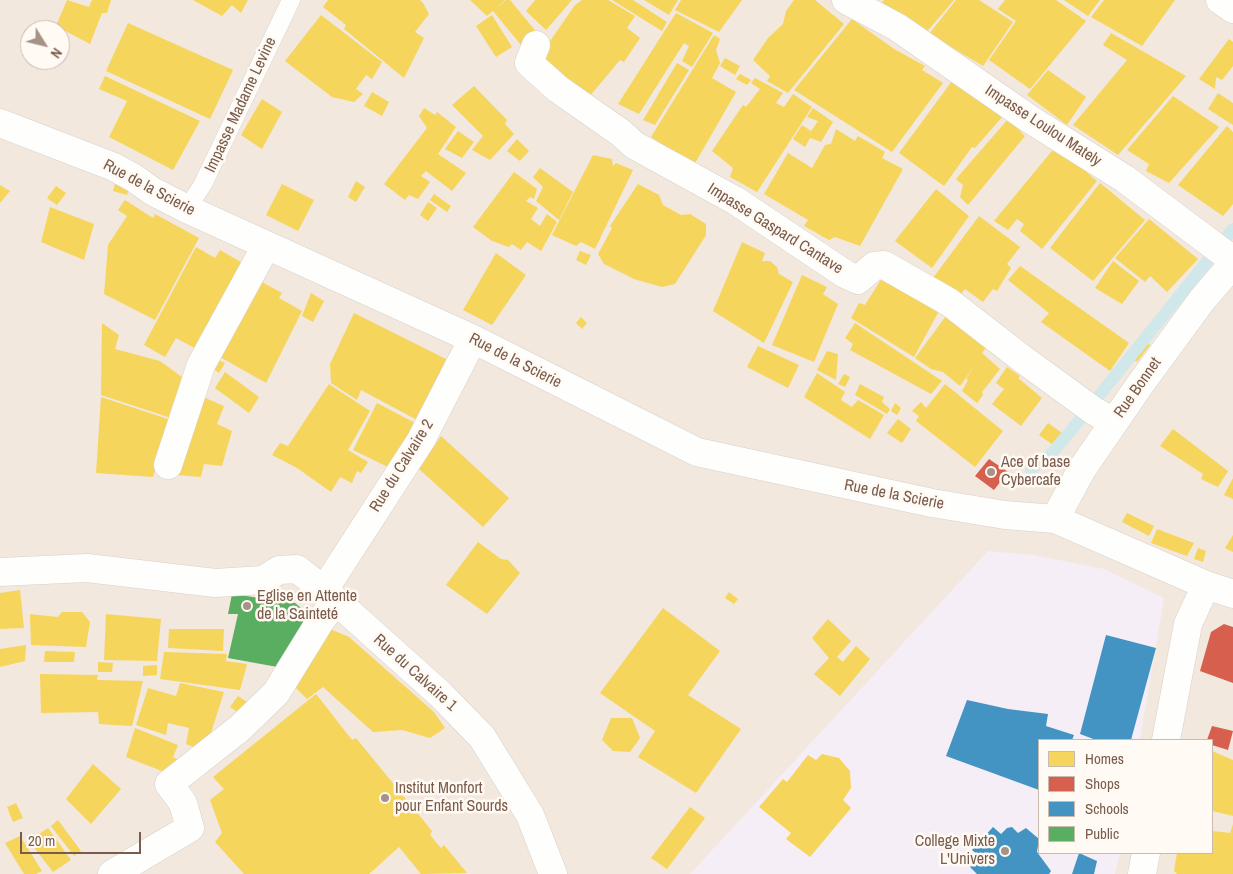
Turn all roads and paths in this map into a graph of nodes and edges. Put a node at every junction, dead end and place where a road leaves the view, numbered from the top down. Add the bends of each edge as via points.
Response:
1 (291, 0) edge
2 (846, 0) edge
3 (1220, 0) edge
4 (1233, 9) edge
5 (536, 45) dead end
6 (0, 123) edge
7 (187, 209) junction
8 (266, 246) junction
9 (1225, 255) edge
10 (474, 339) junction
11 (1096, 411) junction
12 (168, 465) dead end
13 (1055, 519) junction
14 (0, 572) edge
15 (1206, 585) junction
16 (1233, 594) edge
17 (330, 595) junction
18 (1166, 739) edge
19 (1146, 854) edge
20 (112, 874) edge
21 (552, 874) edge
22 (1142, 874) edge

1 - 7 lane, Impasse Madame Levine via 203,184
2 - 9 street, Impasse Loulou Mately via 897,28 1125,179
3 - 4 street
5 - 11 street, Impasse Gaspard Cantave via 529,63 558,89 634,145 736,202 845,274 858,280 874,266 884,265 949,302
6 - 7 street, Rue de la Scierie via 114,167
7 - 8 street, Rue de la Scierie
8 - 10 street, Rue de la Scierie
8 - 12 street via 201,365
9 - 11 street, Rue Bonnet via 1169,343
10 - 13 street, Rue de la Scierie via 697,452 932,504
10 - 17 street, Rue du Calvaire 2 via 421,440
11 - 13 street, Rue Bonnet via 1082,469
13 - 15 street, Rue de la Scierie
14 - 17 street, Rue du Calvaire 1 via 87,568 215,583 264,580 279,570 297,569
15 - 16 street, Rue de la Scierie
15 - 18 street via 1188,624
17 - 20 street, Rue du Calvaire 2 via 321,620 276,694 240,728 169,784 183,803 190,828
17 - 21 street, Rue du Calvaire 1 via 440,694 482,737 530,815
19 - 22 street

